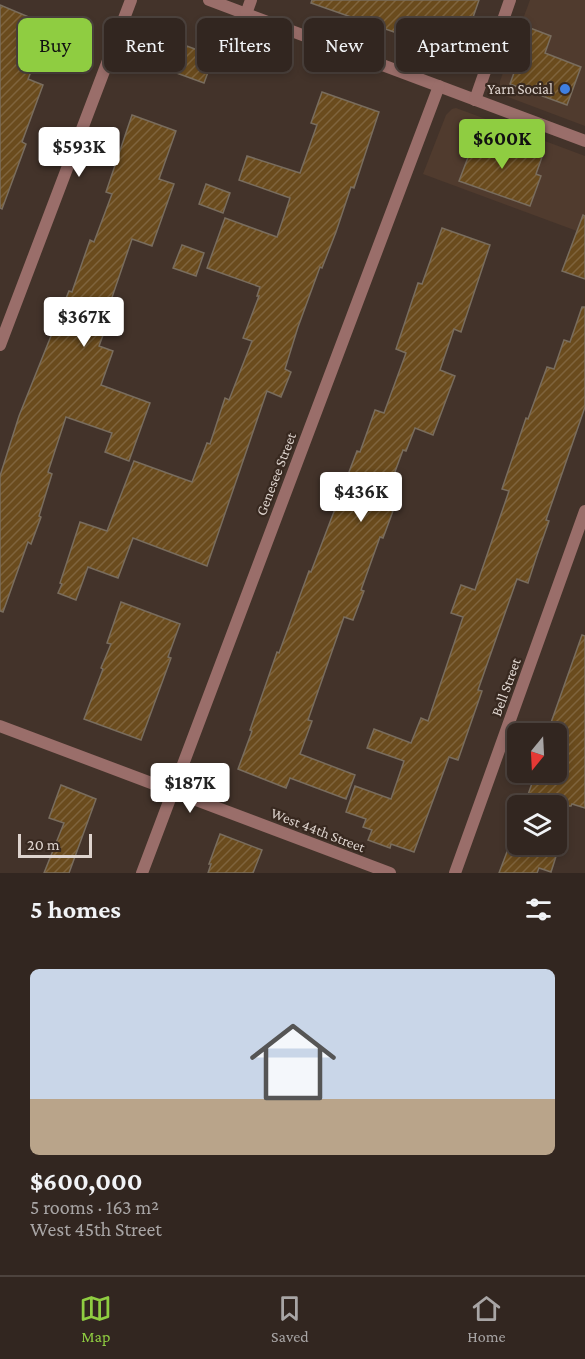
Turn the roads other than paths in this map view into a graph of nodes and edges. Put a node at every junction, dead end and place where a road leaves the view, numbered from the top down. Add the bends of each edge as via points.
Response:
1 (131, 0) edge
2 (209, 0) edge
3 (251, 0) edge
4 (510, 0) edge
5 (246, 14) junction
6 (439, 86) junction
7 (475, 100) junction
8 (585, 141) edge
9 (0, 345) edge
10 (585, 511) edge
11 (0, 726) edge
12 (172, 791) junction
13 (142, 873) edge
14 (390, 873) edge
15 (455, 873) edge

1 - 9 street
2 - 5 street
3 - 5 street
4 - 7 street
5 - 6 street
6 - 7 street
6 - 12 street, Genesee Street
7 - 8 street
10 - 15 street, Bell Street
11 - 12 street, West 44th Street
12 - 13 street, Genesee Street
12 - 14 street, West 44th Street

